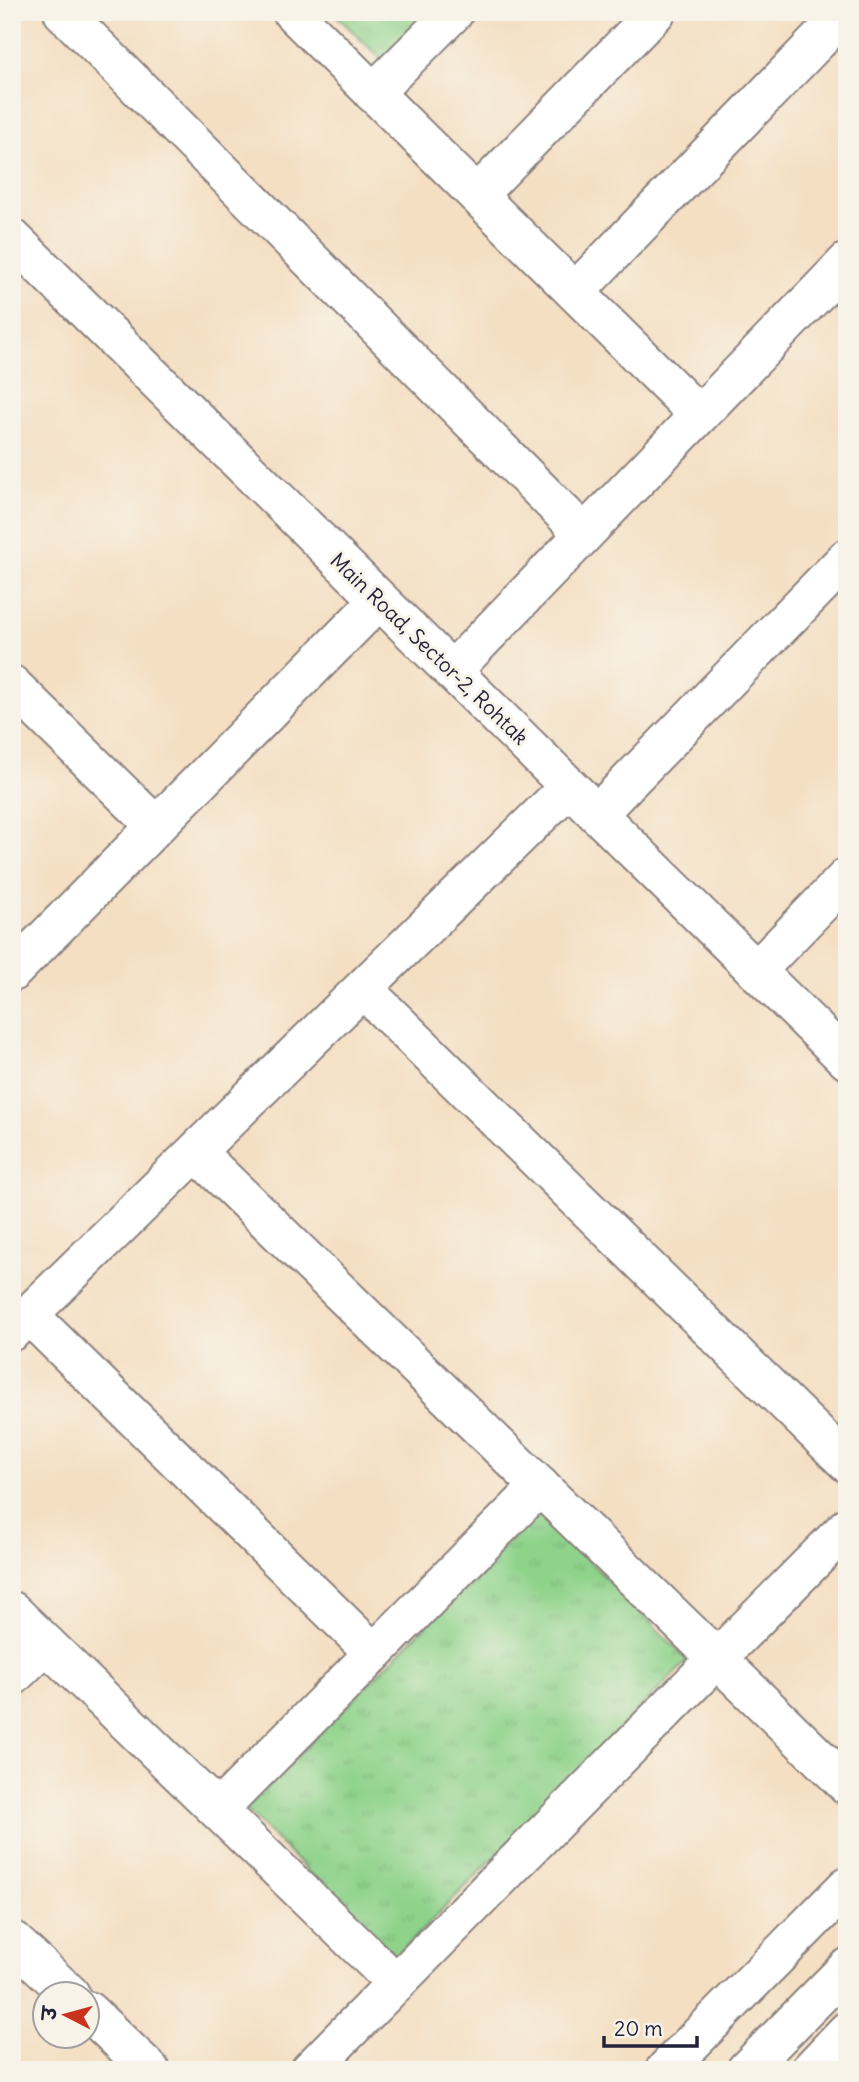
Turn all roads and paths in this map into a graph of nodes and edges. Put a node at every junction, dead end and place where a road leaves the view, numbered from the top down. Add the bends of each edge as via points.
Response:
1 (292, 12) edge
2 (454, 12) edge
3 (656, 12) edge
4 (846, 12) edge
5 (76, 17) edge
6 (373, 93) junction
7 (477, 195) junction
8 (12, 238) edge
9 (847, 261) edge
10 (575, 292) junction
11 (699, 415) junction
12 (584, 534) junction
13 (847, 558) edge
14 (379, 600) junction
15 (452, 671) junction
16 (12, 685) edge
17 (569, 787) junction
18 (597, 814) junction
19 (156, 826) junction
20 (847, 877) edge
21 (756, 971) junction
22 (12, 972) edge
23 (363, 989) junction
24 (847, 1060) edge
25 (196, 1152) junction
26 (18, 1323) edge
27 (847, 1463) edge
28 (540, 1486) junction
29 (847, 1527) edge
30 (12, 1611) edge
31 (46, 1644) junction
32 (374, 1653) junction
33 (717, 1658) junction
34 (12, 1677) edge
35 (847, 1785) edge
36 (218, 1810) junction
37 (847, 1886) edge
38 (12, 1940) edge
39 (847, 1968) edge
40 (55, 1980) edge
41 (396, 1983) junction
42 (102, 2024) edge
43 (847, 2031) edge
44 (150, 2070) edge
45 (310, 2070) edge
46 (665, 2070) edge
47 (747, 2070) edge
48 (810, 2070) edge

1 - 6 street
2 - 6 street
3 - 7 street
4 - 10 street
5 - 12 street
6 - 7 street
7 - 10 street
8 - 14 street, Main Road, Sector-2, Rohtak
9 - 11 street
10 - 11 street
11 - 12 street
12 - 15 street
13 - 18 street
14 - 15 street, Main Road, Sector-2, Rohtak
14 - 19 street
15 - 17 street, Main Road, Sector-2, Rohtak
16 - 19 street
17 - 18 street, Main Road, Sector-2, Rohtak
17 - 23 street
18 - 21 street, Main Road, Sector-2, Rohtak
19 - 22 street
20 - 21 street
21 - 24 street, Main Road, Sector-2, Rohtak
23 - 25 street
23 - 27 street
25 - 26 street
25 - 28 street
26 - 32 street
28 - 32 street
28 - 33 street
29 - 33 street
30 - 31 street
31 - 34 street
31 - 36 street
32 - 36 street
33 - 35 street
33 - 41 street
36 - 41 street
37 - 46 street
38 - 40 street
39 - 47 street
41 - 45 street
42 - 44 street
43 - 48 street

